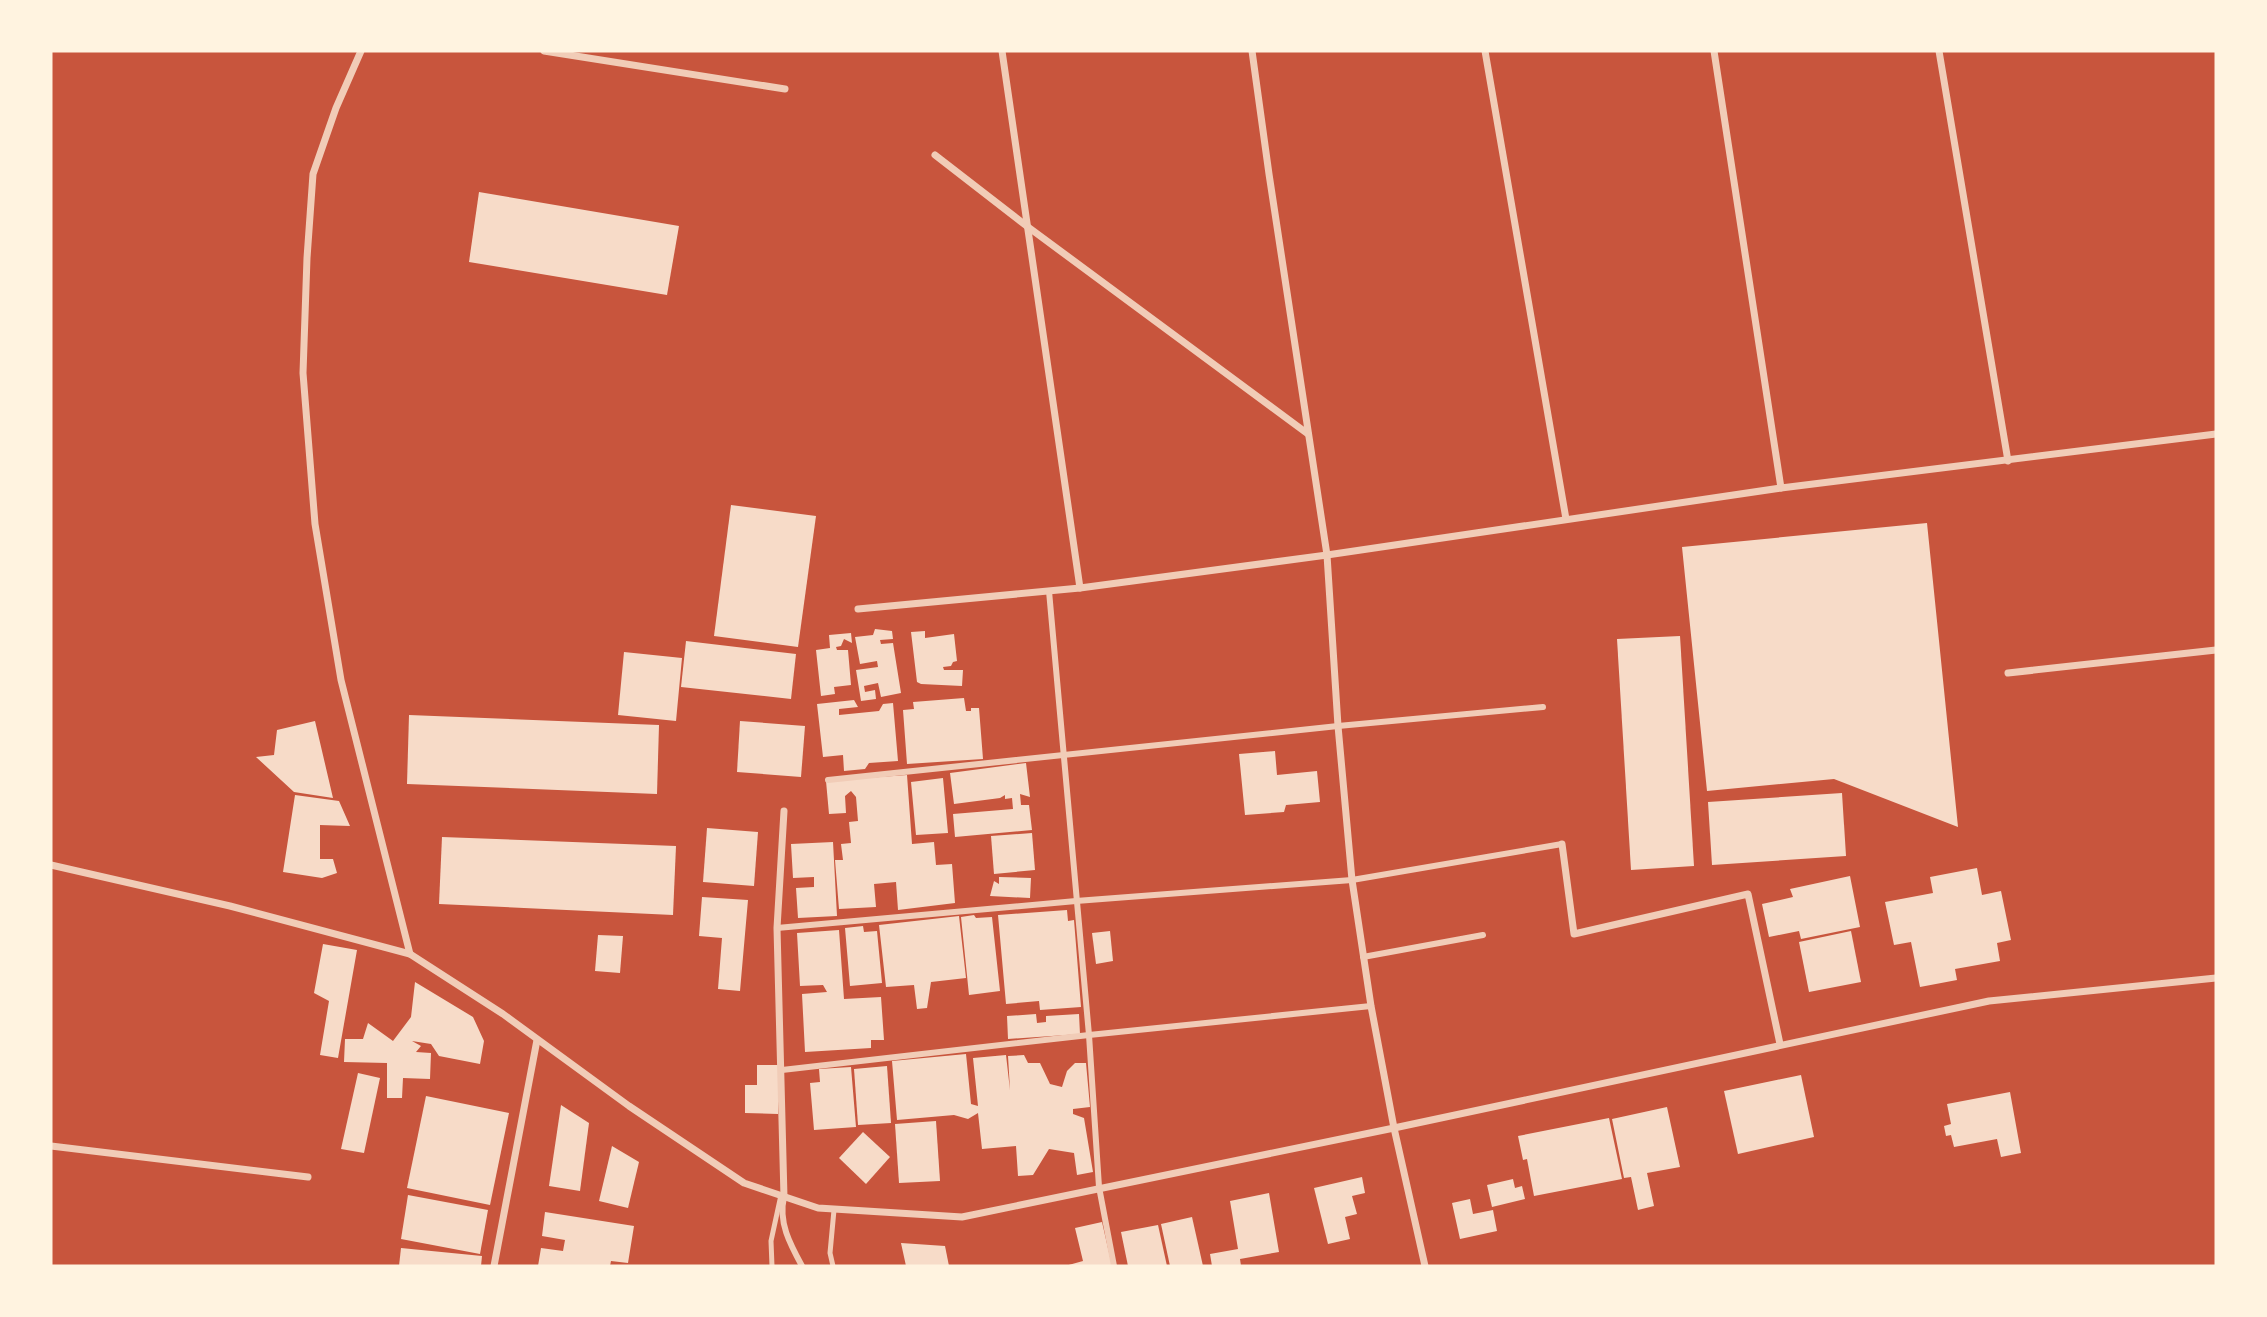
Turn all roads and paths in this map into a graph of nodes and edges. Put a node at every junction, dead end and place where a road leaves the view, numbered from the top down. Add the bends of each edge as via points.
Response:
1 (361, 51) edge
2 (544, 51) edge
3 (1002, 51) edge
4 (1252, 51) edge
5 (1485, 51) edge
6 (1714, 51) edge
7 (1939, 51) edge
8 (785, 89) dead end
9 (935, 155) dead end
10 (1028, 227) junction
11 (1308, 434) junction
12 (2216, 434) edge
13 (2008, 461) junction
14 (1782, 488) junction
15 (1566, 519) junction
16 (1327, 555) junction
17 (1080, 588) junction
18 (1049, 591) junction
19 (858, 609) dead end
20 (2216, 650) edge
21 (2008, 673) dead end
22 (1542, 707) dead end
23 (1338, 726) junction
24 (1064, 755) junction
25 (828, 780) dead end
26 (784, 811) dead end
27 (1562, 844) joint
28 (51, 865) edge
29 (1352, 880) junction
30 (1076, 901) junction
31 (777, 928) junction
32 (1483, 934) dead end
33 (411, 954) junction
34 (1363, 957) junction
35 (2216, 978) edge
36 (1371, 1006) junction
37 (1088, 1035) junction
38 (537, 1040) junction
39 (1780, 1044) junction
40 (782, 1070) junction
41 (1394, 1128) junction
42 (51, 1146) edge
43 (308, 1177) dead end
44 (1099, 1187) junction
45 (782, 1196) junction
46 (834, 1210) junction
47 (494, 1266) edge
48 (772, 1266) edge
49 (802, 1266) edge
50 (833, 1266) edge
51 (1114, 1266) edge
52 (1425, 1266) edge

1 - 33 street via 313,174 303,373 315,524 341,680
2 - 8 street
3 - 10 street
4 - 11 street
5 - 15 street
6 - 14 street
7 - 13 street
9 - 10 street
10 - 11 street
10 - 17 street
11 - 16 street
12 - 13 street
13 - 14 street
14 - 15 street
15 - 16 street
16 - 17 street
16 - 23 street
17 - 18 street
18 - 19 street
18 - 24 street
20 - 21 street
22 - 23 street
23 - 24 street
23 - 29 street
24 - 25 street
24 - 30 street
26 - 31 street
27 - 29 street
27 - 39 street via 1574,934 1748,894
28 - 33 street
29 - 30 street
29 - 34 street
30 - 31 street
30 - 37 street
31 - 40 street
32 - 34 street
33 - 38 street
34 - 36 street
35 - 39 street via 1989,1001
36 - 37 street
36 - 41 street
37 - 40 street
37 - 44 street
38 - 45 street via 744,1183
38 - 47 street
39 - 41 street
40 - 45 street
41 - 44 street
41 - 52 street
42 - 43 street
44 - 46 street via 962,1216
44 - 51 street
45 - 46 street
45 - 48 lane via 771,1241
45 - 49 street via 787,1238
46 - 50 lane

